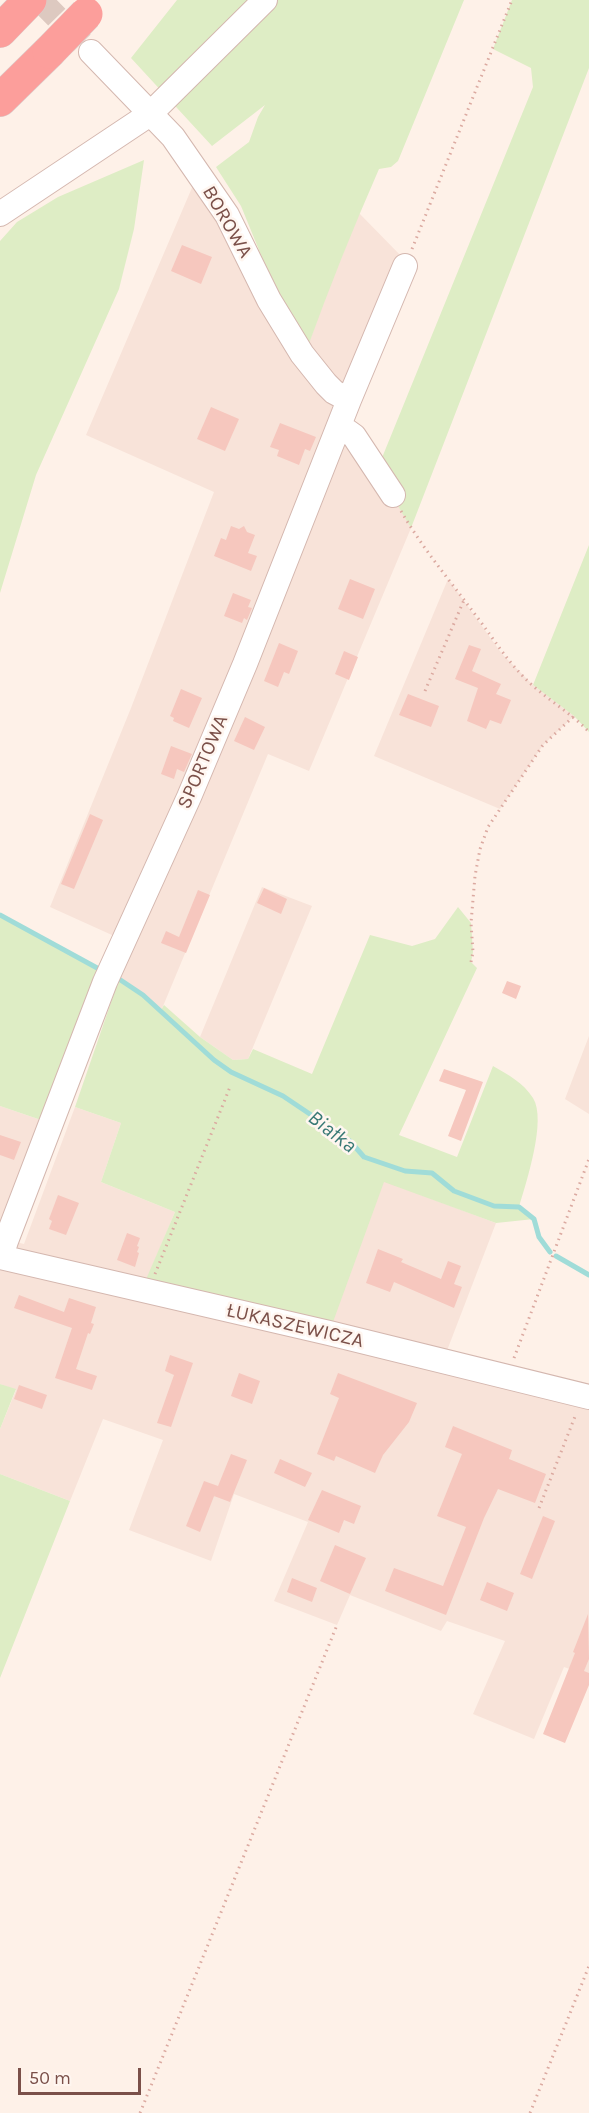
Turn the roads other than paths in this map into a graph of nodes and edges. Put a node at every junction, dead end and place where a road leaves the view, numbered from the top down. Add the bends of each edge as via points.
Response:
1 (265, 0) edge
2 (93, 7) edge
3 (91, 52) tunnel mouth
4 (0, 100) edge
5 (150, 114) junction
6 (0, 214) edge
7 (405, 266) road end
8 (349, 400) junction
9 (340, 426) junction
10 (393, 495) road end
11 (1, 1257) edge
12 (586, 1397) edge

1 - 5 street
2 - 4 highway, bridge
3 - 5 street, BOROWA
5 - 6 street
5 - 8 street, BOROWA via 173,137 227,214 269,300 302,354 334,392
7 - 8 street, SPORTOWA
8 - 9 street, SPORTOWA
9 - 10 street via 354,436
9 - 11 street, SPORTOWA via 189,797 105,982
11 - 12 street, ŁUKASZEWICZA

